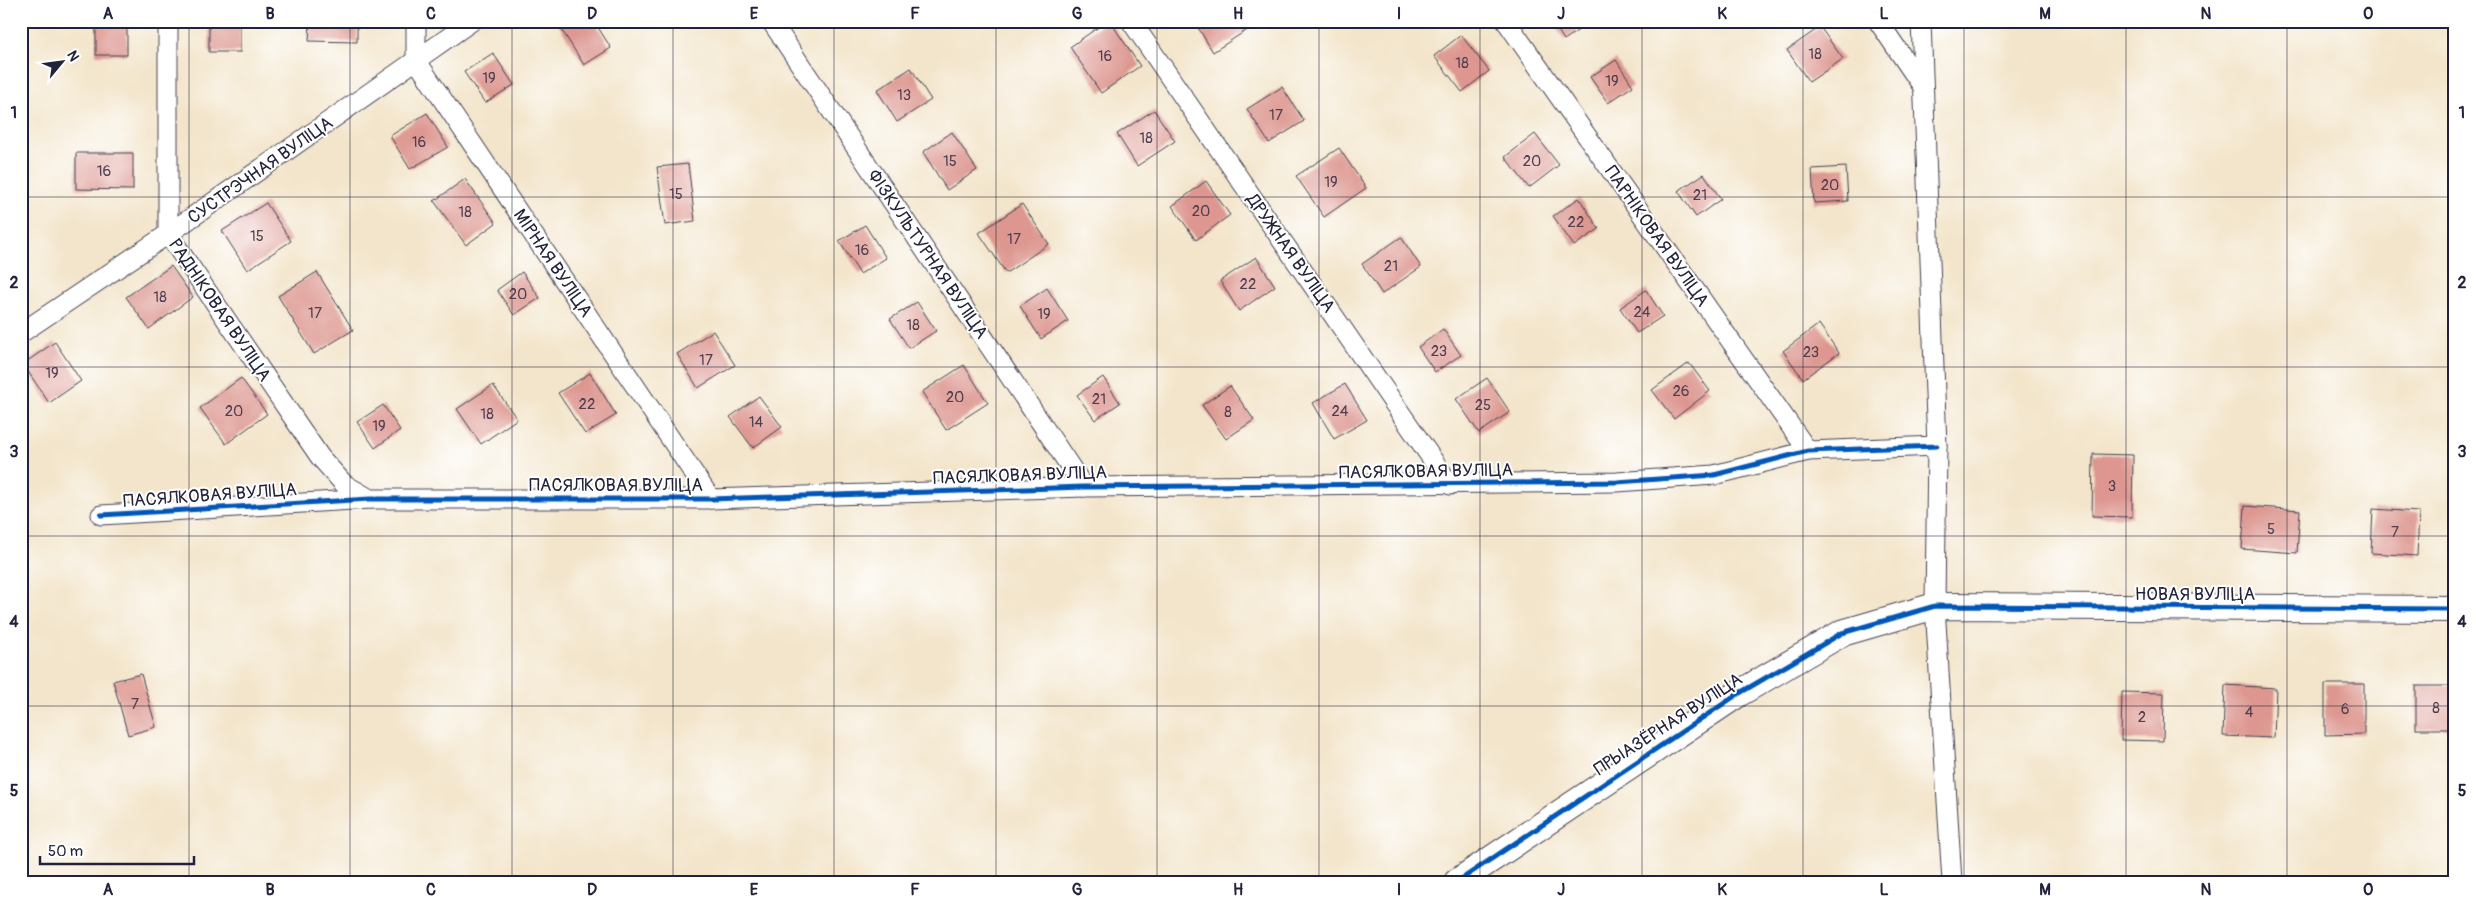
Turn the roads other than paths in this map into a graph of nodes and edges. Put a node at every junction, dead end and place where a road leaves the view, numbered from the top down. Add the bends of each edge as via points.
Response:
1 (168, 21) edge
2 (416, 21) edge
3 (472, 21) edge
4 (771, 21) edge
5 (1132, 21) edge
6 (1506, 21) edge
7 (1878, 21) edge
8 (1921, 21) edge
9 (416, 60) junction
10 (1923, 87) junction
11 (168, 234) junction
12 (21, 333) edge
13 (1938, 446) junction
14 (1808, 451) junction
15 (1450, 485) junction
16 (1084, 487) junction
17 (370, 499) junction
18 (711, 499) junction
19 (102, 515) dead end
20 (1935, 606) junction
21 (2455, 609) edge
22 (1457, 882) edge
23 (1952, 882) edge

1 - 11 street, РАДНІКОВАЯ ВУЛІЦА
2 - 9 street
3 - 9 street, СУСТРЭЧНАЯ ВУЛІЦА
4 - 16 street, ФІЗКУЛЬТУРНАЯ ВУЛІЦА
5 - 15 street, ДРУЖНАЯ ВУЛІЦА
6 - 14 street, ПАРНІКОВАЯ ВУЛІЦА
7 - 10 street
8 - 10 street
9 - 11 street, СУСТРЭЧНАЯ ВУЛІЦА
9 - 18 street, МІРНАЯ ВУЛІЦА
10 - 13 street
11 - 12 street, СУСТРЭЧНАЯ ВУЛІЦА
11 - 17 street, РАДНІКОВАЯ ВУЛІЦА via 320,457 344,484
13 - 14 street, ПАСЯЛКОВАЯ ВУЛІЦА
13 - 20 street
14 - 15 street, ПАСЯЛКОВАЯ ВУЛІЦА via 1714,475 1617,482
15 - 16 street, ПАСЯЛКОВАЯ ВУЛІЦА
16 - 18 street, ПАСЯЛКОВАЯ ВУЛІЦА
17 - 18 street, ПАСЯЛКОВАЯ ВУЛІЦА
17 - 19 street, ПАСЯЛКОВАЯ ВУЛІЦА
20 - 21 street, НОВАЯ ВУЛІЦА
20 - 22 street, ПРЫАЗЁРНАЯ ВУЛІЦА via 1842,633 1729,699
20 - 23 street

